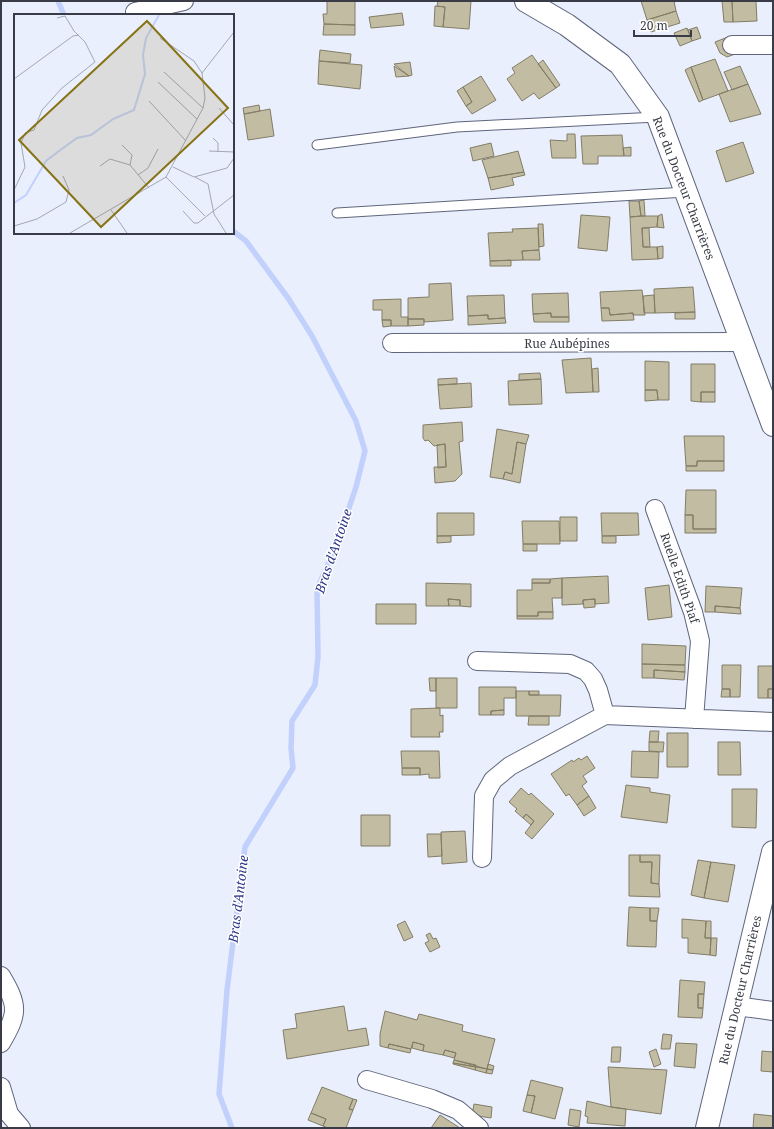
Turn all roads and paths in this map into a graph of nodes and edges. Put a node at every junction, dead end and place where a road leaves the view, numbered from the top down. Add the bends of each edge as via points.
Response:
1 (184, 1) edge
2 (526, 1) edge
3 (135, 12) dead end
4 (732, 45) dead end
5 (773, 45) edge
6 (658, 117) junction
7 (317, 145) dead end
8 (686, 192) junction
9 (337, 213) dead end
10 (742, 342) junction
11 (392, 343) dead end
12 (773, 425) edge
13 (655, 509) dead end
14 (477, 661) dead end
15 (605, 715) junction
16 (694, 719) junction
17 (773, 722) edge
18 (773, 852) edge
19 (482, 858) dead end
20 (1, 976) edge
21 (736, 1006) junction
22 (773, 1011) edge
23 (1, 1043) edge
24 (367, 1080) dead end
25 (1, 1087) edge
26 (21, 1128) edge
27 (478, 1128) edge
28 (707, 1128) edge

1 - 3 street
2 - 6 street, Rue du Docteur Charrières via 567,25 620,64
4 - 5 street
6 - 7 lane via 457,127
6 - 8 street, Rue du Docteur Charrières
8 - 9 lane
8 - 10 street, Rue du Docteur Charrières
10 - 11 street, Rue Aubépines
10 - 12 street, Rue du Docteur Charrières
13 - 16 street, Ruelle Edith Piaf via 694,612 700,640
14 - 15 street via 570,664 586,671 593,679
15 - 16 street
15 - 19 street via 510,766 493,780 484,796
16 - 17 street
18 - 21 street, Rue du Docteur Charrières
20 - 23 street via 8,987 15,1014
21 - 22 street
21 - 28 street, Rue du Docteur Charrières
24 - 27 street via 445,1104 458,1110
25 - 26 street via 9,1114

